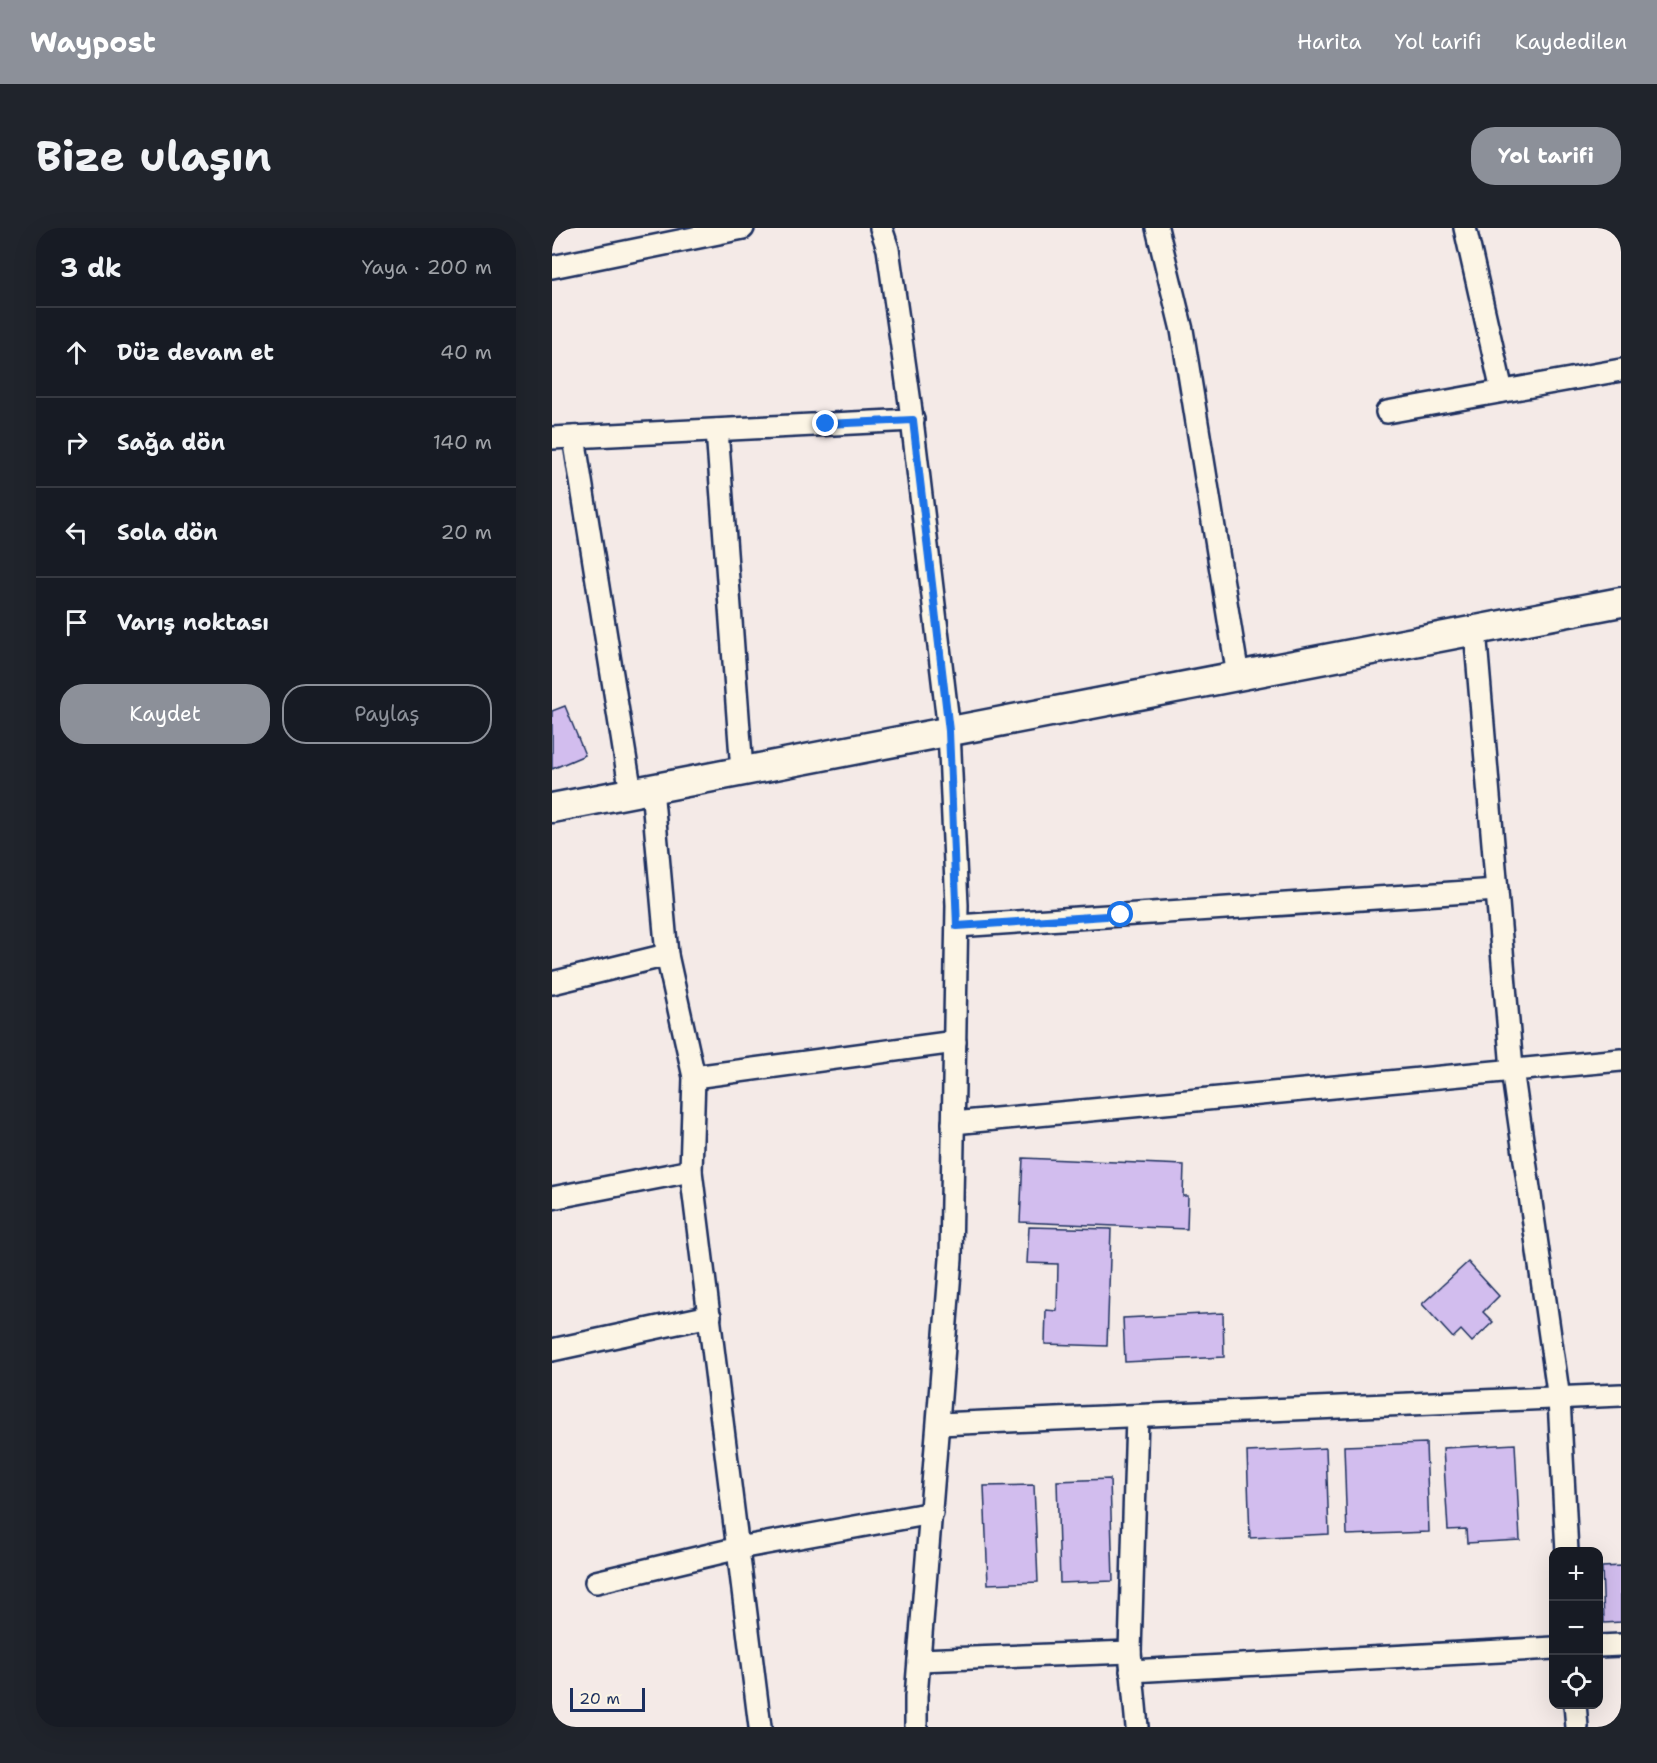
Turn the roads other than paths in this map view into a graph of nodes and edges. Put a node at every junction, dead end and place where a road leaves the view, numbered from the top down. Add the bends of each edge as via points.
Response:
1 (743, 228) edge
2 (881, 228) edge
3 (1157, 228) edge
4 (1465, 228) edge
5 (552, 267) edge
6 (1621, 370) edge
7 (1502, 391) junction
8 (1387, 412) dead end
9 (913, 420) junction
10 (717, 430) junction
11 (574, 437) junction
12 (552, 438) edge
13 (1621, 602) edge
14 (1475, 630) junction
15 (1238, 676) junction
16 (949, 731) junction
17 (742, 771) junction
18 (641, 790) junction
19 (552, 808) edge
20 (1497, 890) junction
21 (957, 926) junction
22 (667, 955) junction
23 (552, 983) edge
24 (955, 1042) junction
25 (1621, 1060) edge
26 (1512, 1069) junction
27 (694, 1077) junction
28 (953, 1123) junction
29 (691, 1171) junction
30 (552, 1198) edge
31 (710, 1316) junction
32 (552, 1350) edge
33 (1621, 1395) edge
34 (1559, 1399) junction
35 (1137, 1416) junction
36 (939, 1425) junction
37 (932, 1513) junction
38 (1567, 1547) edge
39 (739, 1548) junction
40 (596, 1582) dead end
41 (1621, 1645) edge
42 (1603, 1646) edge
43 (1549, 1648) edge
44 (919, 1660) junction
45 (1130, 1662) junction
46 (1575, 1709) edge
47 (760, 1727) edge
48 (916, 1727) edge
49 (1137, 1727) edge
50 (1577, 1727) edge

1 - 5 street
2 - 9 street via 888,249
3 - 15 street via 1182,330
4 - 7 street
6 - 7 street
7 - 8 street
9 - 10 street
9 - 16 street
10 - 11 street
10 - 17 street
11 - 12 street
11 - 18 street
13 - 14 main road
14 - 15 main road
14 - 20 street
15 - 16 main road
16 - 17 main road
16 - 21 street
17 - 18 main road
18 - 19 main road
18 - 22 street
20 - 21 street
20 - 26 street
21 - 24 street
22 - 23 street
22 - 27 street
24 - 27 street
24 - 28 street
25 - 26 street
26 - 28 street
26 - 34 street
27 - 29 street
28 - 36 street via 951,1259
29 - 30 street
29 - 31 street
31 - 32 street
31 - 39 street
33 - 34 street
34 - 35 street
34 - 38 street
35 - 36 street
35 - 45 street
36 - 37 street
37 - 39 street
37 - 44 street
39 - 40 street
39 - 47 street
41 - 42 street
43 - 45 street
44 - 45 street
44 - 48 street
45 - 49 street
46 - 50 street

